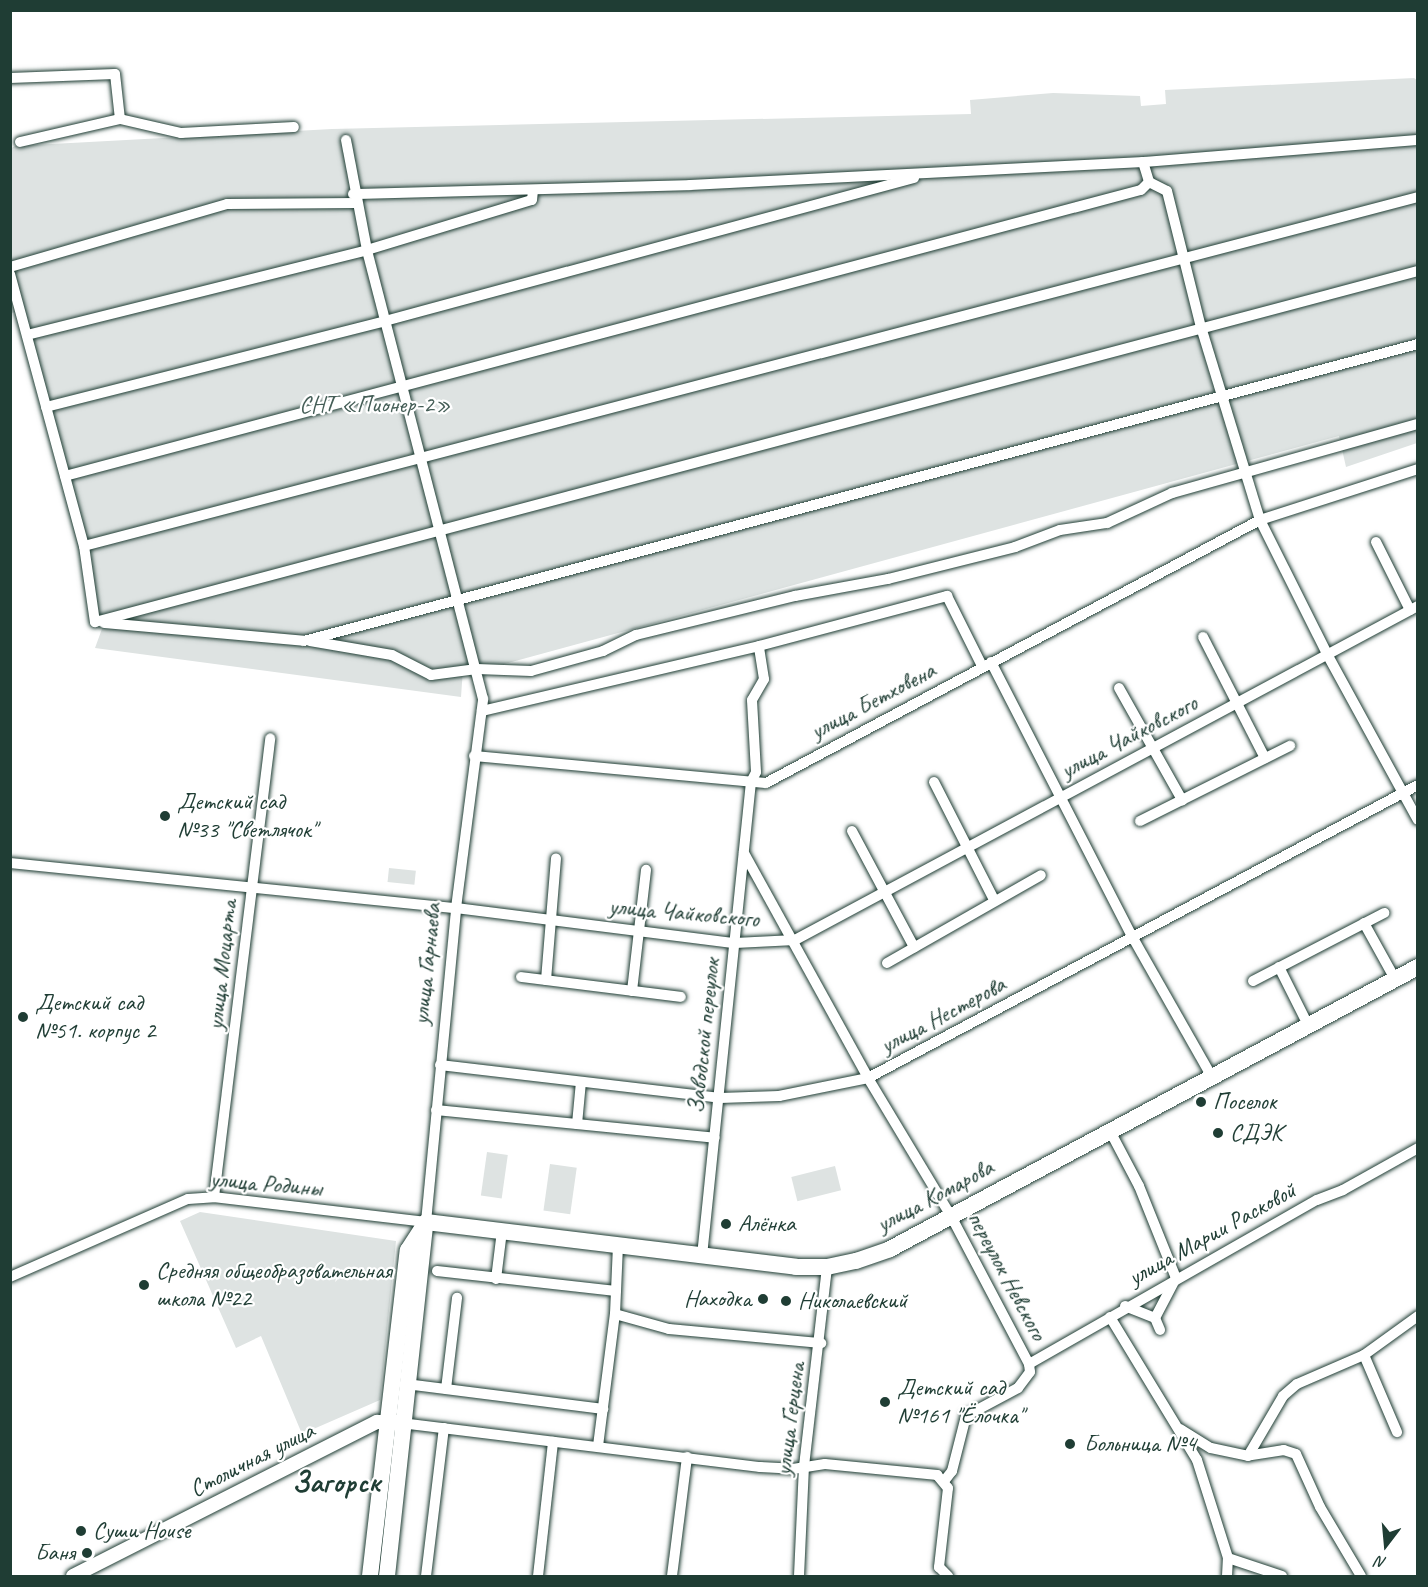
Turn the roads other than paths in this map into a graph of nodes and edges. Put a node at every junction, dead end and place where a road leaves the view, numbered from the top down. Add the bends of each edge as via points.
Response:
1 (10, 78) edge
2 (120, 119) junction
3 (294, 127) dead end
4 (346, 140) dead end
5 (1418, 140) edge
6 (20, 142) dead end
7 (1143, 162) junction
8 (932, 173) junction
9 (1149, 182) junction
10 (533, 190) junction
11 (1418, 197) edge
12 (355, 199) junction
13 (367, 250) junction
14 (1182, 257) junction
15 (10, 267) edge
16 (1418, 271) edge
17 (10, 274) edge
18 (386, 321) junction
19 (1201, 327) junction
20 (27, 335) junction
21 (1418, 344) edge
22 (402, 389) junction
23 (1223, 399) junction
24 (46, 407) junction
25 (1418, 423) edge
26 (422, 459) junction
27 (1418, 469) edge
28 (1244, 470) junction
29 (65, 476) junction
30 (1260, 520) junction
31 (440, 531) junction
32 (1376, 542) dead end
33 (84, 546) junction
34 (458, 601) junction
35 (1414, 608) edge
36 (95, 622) junction
37 (1203, 637) dead end
38 (304, 640) junction
39 (759, 646) junction
40 (1327, 654) junction
41 (986, 664) junction
42 (477, 669) junction
43 (1119, 687) dead end
44 (1236, 703) junction
45 (482, 711) junction
46 (270, 738) dead end
47 (1290, 746) dead end
48 (1152, 748) junction
49 (474, 756) junction
50 (1265, 758) junction
51 (751, 782) junction
52 (934, 782) dead end
53 (1418, 785) edge
54 (1403, 794) junction
55 (1060, 798) junction
56 (1182, 800) junction
57 (1418, 820) edge
58 (1140, 821) dead end
59 (852, 831) dead end
60 (968, 847) junction
61 (744, 853) junction
62 (556, 858) dead end
63 (10, 863) edge
64 (646, 870) dead end
65 (1041, 875) dead end
66 (251, 887) junction
67 (886, 891) junction
68 (994, 900) junction
69 (456, 908) junction
70 (1384, 913) dead end
71 (549, 920) junction
72 (1364, 923) junction
73 (638, 931) junction
74 (1133, 938) junction
75 (795, 940) junction
76 (735, 943) junction
77 (914, 947) junction
78 (887, 963) dead end
79 (1279, 967) junction
80 (1418, 967) edge
81 (521, 977) dead end
82 (1395, 979) junction
83 (546, 980) junction
84 (1253, 981) dead end
85 (632, 991) junction
86 (681, 997) dead end
87 (1308, 1025) junction
88 (440, 1065) junction
89 (1212, 1077) junction
90 (868, 1078) junction
91 (581, 1082) junction
92 (720, 1098) junction
93 (436, 1110) junction
94 (577, 1124) junction
95 (1110, 1131) junction
96 (715, 1138) junction
97 (1418, 1148) edge
98 (214, 1197) junction
99 (951, 1216) junction
100 (426, 1222) junction
101 (502, 1231) junction
102 (618, 1246) junction
103 (702, 1256) junction
104 (827, 1267) junction
105 (437, 1271) dead end
106 (10, 1277) edge
107 (1176, 1278) junction
108 (496, 1279) junction
109 (616, 1291) junction
110 (457, 1298) dead end
111 (1125, 1306) junction
112 (615, 1314) junction
113 (1418, 1316) edge
114 (1110, 1317) junction
115 (1155, 1318) junction
116 (1161, 1330) dead end
117 (820, 1343) junction
118 (1364, 1355) junction
119 (1029, 1364) junction
120 (406, 1384) junction
121 (446, 1389) junction
122 (603, 1409) junction
123 (395, 1422) junction
124 (1175, 1425) junction
125 (444, 1428) junction
126 (1396, 1432) dead end
127 (553, 1442) junction
128 (598, 1446) junction
129 (1248, 1456) junction
130 (687, 1458) junction
131 (804, 1466) junction
132 (945, 1480) junction
133 (1228, 1558) junction
134 (938, 1572) edge
135 (73, 1576) edge
136 (370, 1576) edge
137 (387, 1576) edge
138 (426, 1576) edge
139 (538, 1576) edge
140 (672, 1576) edge
141 (799, 1576) edge
142 (948, 1576) edge
143 (1227, 1576) edge
144 (1282, 1576) edge
145 (1361, 1576) edge

1 - 2 street via 114,74
2 - 3 street via 181,133
2 - 6 street
4 - 12 street, улица Гарнаева
5 - 7 street
7 - 8 street
7 - 9 street
8 - 10 street
8 - 18 street
9 - 14 street via 1167,191
9 - 22 street via 1141,190
10 - 12 street
10 - 13 street via 532,200
11 - 14 street
12 - 13 street, улица Гарнаева
12 - 15 street via 227,204
13 - 18 street, улица Гарнаева
13 - 20 street
14 - 19 street
14 - 26 street
16 - 19 street
17 - 20 street
18 - 22 street, улица Гарнаева
18 - 24 street
19 - 23 street
19 - 31 street
20 - 24 street
21 - 23 street
22 - 26 street, улица Гарнаева
22 - 29 street
23 - 28 street
23 - 34 street
24 - 29 street
25 - 28 street
26 - 31 street, улица Гарнаева
26 - 33 street
27 - 30 street, улица Бетховена
28 - 30 street
28 - 42 street via 1159,498 1107,524 1060,530 1015,547 899,576 636,634 603,651 531,671
29 - 33 street
30 - 40 street
30 - 41 street, улица Бетховена
31 - 34 street, улица Гарнаева
31 - 36 street
32 - 35 street
33 - 36 street
34 - 38 street
34 - 42 street, улица Гарнаева
35 - 40 street, улица Чайковского
36 - 38 street
37 - 44 street
38 - 42 street via 392,655 430,675
39 - 41 street via 947,596
39 - 45 street
39 - 51 street, Заводской переулок via 764,679 752,700 756,772
40 - 44 street, улица Чайковского
40 - 54 street
41 - 51 street, улица Бетховена via 766,783
41 - 55 street
42 - 45 street, улица Гарнаева
43 - 48 street
44 - 48 street, улица Чайковского
44 - 50 street
45 - 49 street, улица Гарнаева
46 - 66 street, улица Моцарта
47 - 50 street
48 - 55 street, улица Чайковского
48 - 56 street
49 - 51 street, улица Бетховена
49 - 69 street, улица Гарнаева
50 - 56 street
51 - 61 street, Заводской переулок
52 - 60 street
53 - 54 street, улица Нестерова
54 - 57 street
54 - 74 street, улица Нестерова
55 - 60 street, улица Чайковского
55 - 74 street
56 - 58 street
59 - 67 street
60 - 67 street, улица Чайковского
60 - 68 street
61 - 75 street, переулок Невского
61 - 76 street, Заводской переулок
62 - 71 street
63 - 66 street, улица Чайковского
64 - 73 street
65 - 68 street
66 - 69 street, улица Чайковского
66 - 98 street, улица Моцарта
67 - 75 street, улица Чайковского
67 - 77 street
68 - 77 street
69 - 71 street, улица Чайковского
69 - 88 street, улица Гарнаева
70 - 72 street
71 - 73 street, улица Чайковского
71 - 83 street
72 - 79 street
72 - 82 street
73 - 76 street, улица Чайковского
73 - 85 street
74 - 89 street
74 - 90 street, улица Нестерова
75 - 76 street, улица Чайковского
75 - 90 street, переулок Невского
76 - 92 street, Заводской переулок
77 - 78 street
79 - 84 street
79 - 87 street
80 - 82 main road, улица Комарова
81 - 83 street
82 - 87 main road, улица Комарова
83 - 85 street
85 - 86 street
87 - 89 main road, улица Комарова
88 - 91 street, улица Нестерова
88 - 93 street, улица Гарнаева
89 - 95 main road, улица Комарова
90 - 92 street, улица Нестерова via 779,1096
90 - 99 street, переулок Невского
91 - 92 street, улица Нестерова
91 - 94 street
92 - 96 street, Заводской переулок
93 - 94 street
93 - 100 street, улица Гарнаева
94 - 96 street
95 - 99 main road, улица Комарова
95 - 107 street via 1139,1186
96 - 103 street, Заводской переулок
97 - 107 street, улица Марии Расковой
98 - 100 street, улица Родины
98 - 106 street, улица Родины via 188,1199
99 - 104 main road, улица Комарова via 890,1249
99 - 119 street, переулок Невского
100 - 101 main road, улица Комарова
100 - 120 main road, улица Гарнаева
100 - 123 main road, улица Гарнаева via 408,1250
101 - 102 main road, улица Комарова
101 - 108 street
102 - 103 main road, улица Комарова
102 - 109 street
103 - 104 main road, улица Комарова
104 - 117 street, улица Герцена
105 - 108 street
107 - 111 street, улица Марии Расковой
107 - 115 street
108 - 109 street
109 - 112 street
110 - 121 street
111 - 114 street, улица Марии Расковой
111 - 115 street
112 - 117 street via 669,1329
112 - 122 street
113 - 118 street
114 - 119 street, улица Марии Расковой
114 - 124 street
115 - 116 street
117 - 131 street, улица Герцена
118 - 126 street
118 - 129 street via 1297,1384 1283,1396
119 - 132 street, переулок Невского via 1030,1372 1018,1388 966,1416 952,1472
120 - 121 street
120 - 123 main road, улица Гарнаева
121 - 122 street
122 - 128 street
123 - 125 street
123 - 135 street, Столичная улица via 377,1422
123 - 136 main road, улица Гарнаева
123 - 137 main road, улица Гарнаева
124 - 129 street via 1211,1448
124 - 133 street via 1205,1480
125 - 127 street
125 - 138 street
127 - 128 street
127 - 139 street
128 - 130 street
129 - 145 street via 1284,1450 1296,1454 1320,1507
130 - 131 street via 782,1469
130 - 140 street
131 - 132 street via 928,1473
131 - 141 street, улица Герцена
132 - 134 street via 948,1488
133 - 143 street
133 - 144 street
134 - 142 street

